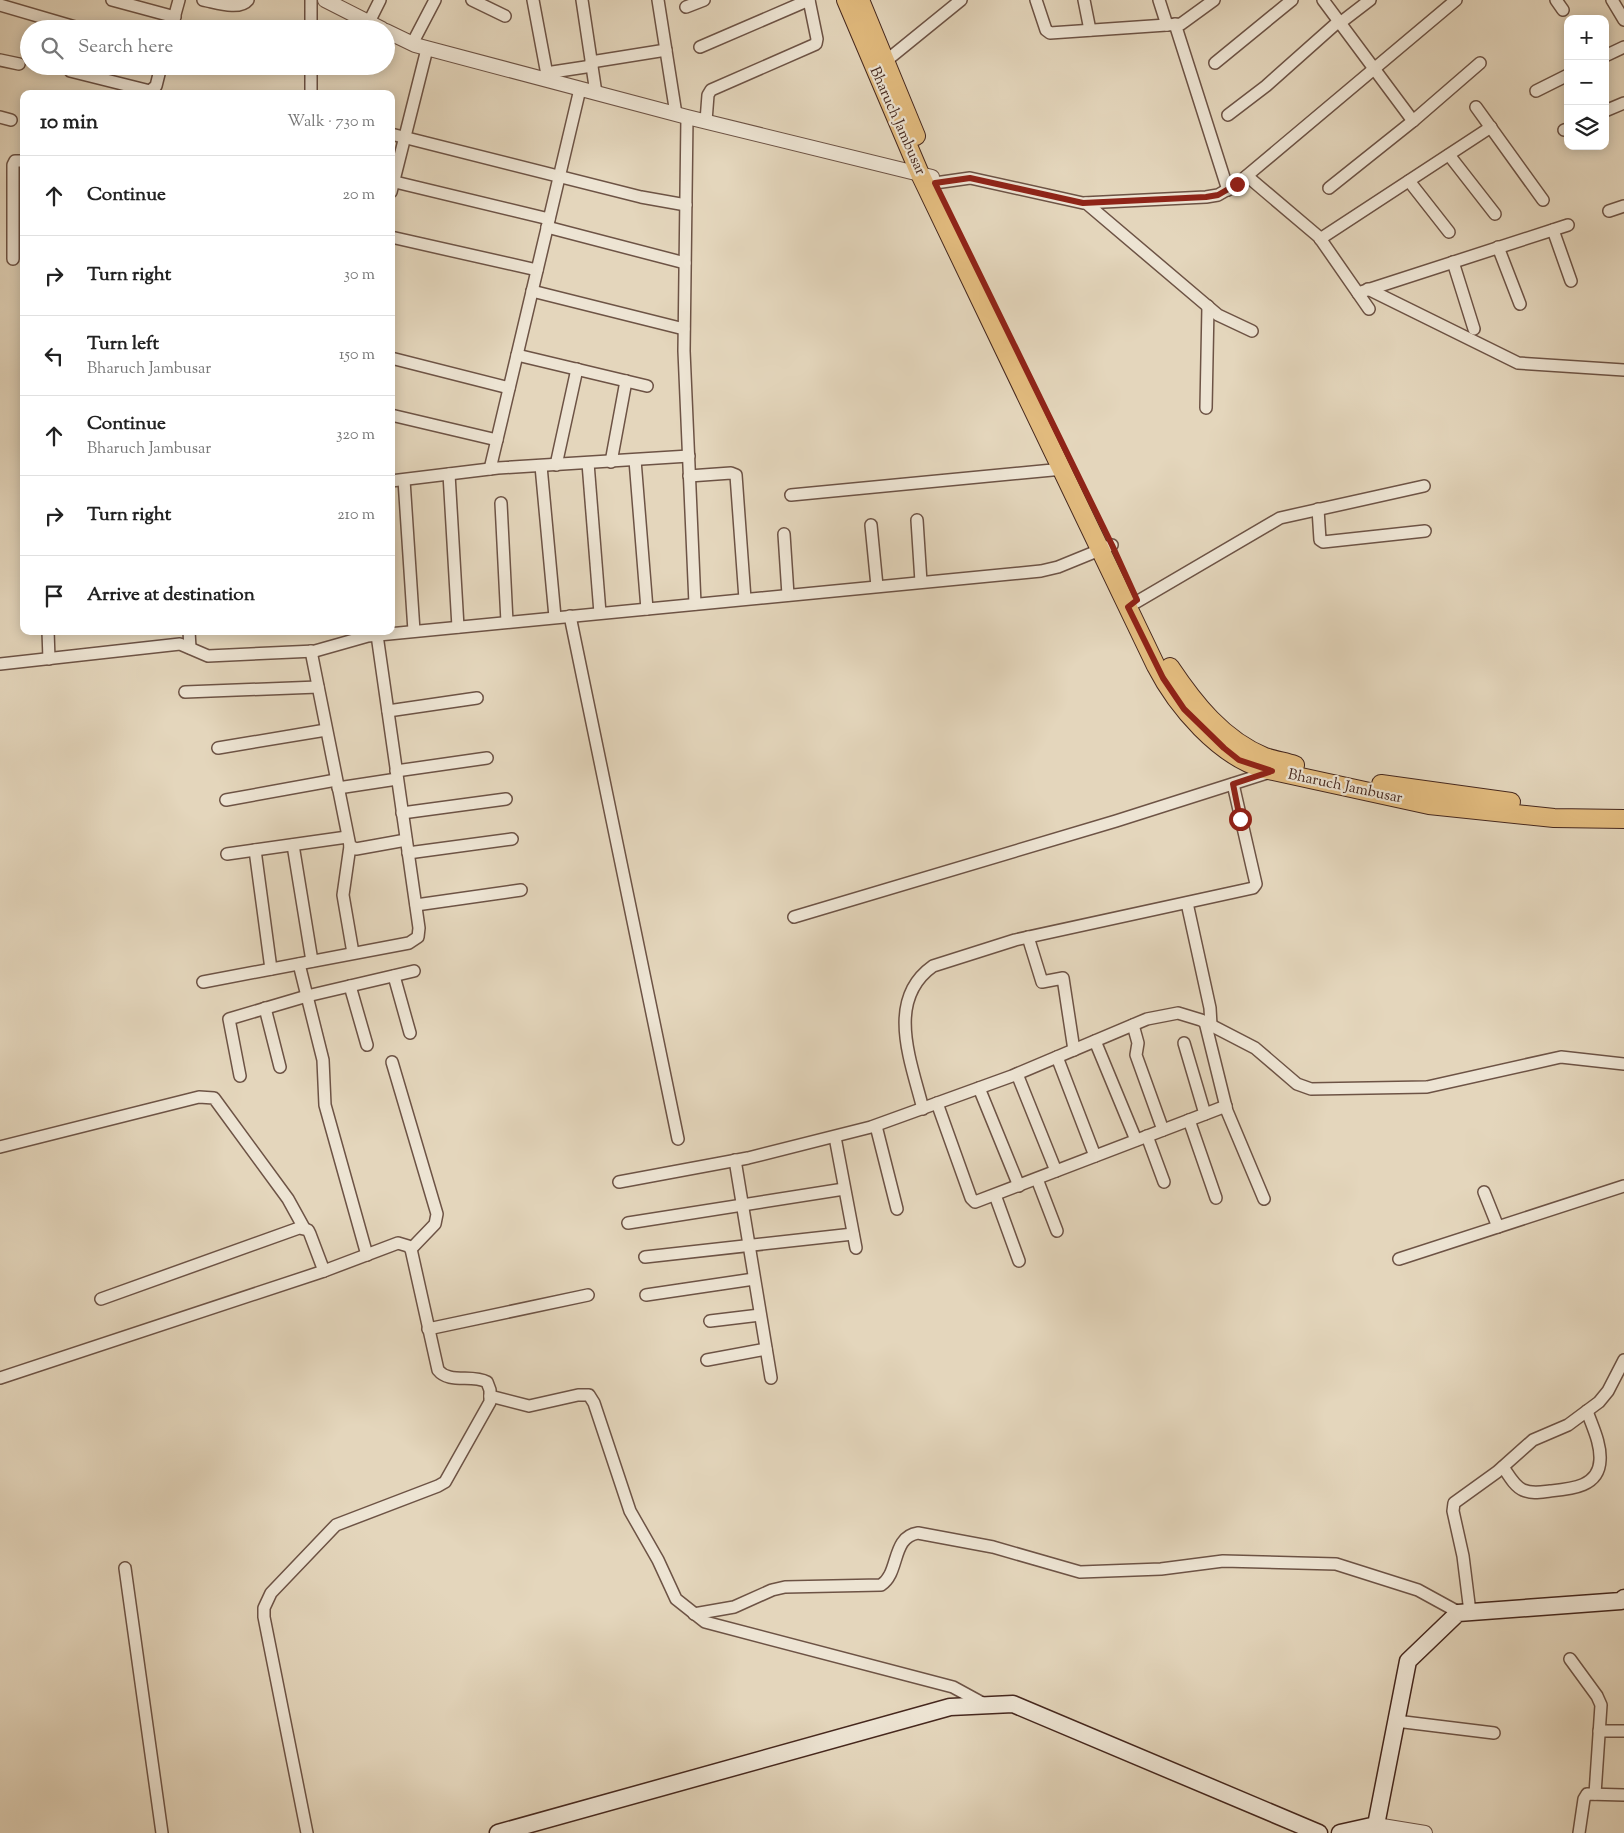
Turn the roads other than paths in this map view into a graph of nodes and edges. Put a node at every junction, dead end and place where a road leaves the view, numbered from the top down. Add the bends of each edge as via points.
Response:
1 (112, 0) edge
2 (179, 0) edge
3 (203, 0) edge
4 (248, 0) edge
5 (311, 0) edge
6 (325, 0) edge
7 (380, 0) edge
8 (435, 0) edge
9 (472, 0) edge
10 (532, 0) edge
11 (582, 0) edge
12 (658, 0) edge
13 (704, 0) edge
14 (809, 0) edge
15 (846, 0) edge
16 (860, 0) edge
17 (961, 0) edge
18 (1036, 0) edge
19 (1084, 0) edge
20 (1159, 0) edge
21 (1214, 0) edge
22 (1292, 0) edge
23 (1323, 0) edge
24 (1370, 0) edge
25 (1456, 0) edge
26 (1556, 0) edge
27 (1612, 0) edge
28 (0, 5) edge
29 (686, 8) dead end
30 (1563, 10) dead end
31 (505, 16) dead end
32 (175, 17) junction
33 (51, 20) edge
34 (174, 20) edge
35 (311, 20) edge
36 (365, 20) edge
37 (370, 20) edge
38 (1624, 20) edge
39 (1340, 22) junction
40 (1171, 25) junction
41 (1090, 30) junction
42 (395, 36) edge
43 (412, 44) junction
44 (700, 47) dead end
45 (1624, 47) edge
46 (427, 49) junction
47 (666, 50) junction
48 (1609, 54) edge
49 (0, 60) edge
50 (1215, 62) dead end
51 (1480, 63) dead end
52 (19, 64) dead end
53 (592, 64) junction
54 (880, 65) junction
55 (1374, 68) junction
56 (86, 75) edge
57 (159, 75) edge
58 (311, 75) edge
59 (547, 77) junction
60 (1564, 77) edge
61 (580, 89) junction
62 (146, 90) edge
63 (151, 90) edge
64 (311, 90) edge
65 (1536, 91) dead end
66 (596, 93) junction
67 (1624, 103) edge
68 (1476, 107) dead end
69 (1609, 109) edge
70 (682, 115) junction
71 (1228, 115) dead end
72 (706, 121) junction
73 (1413, 121) junction
74 (1491, 127) junction
75 (395, 135) edge
76 (405, 137) junction
77 (1450, 155) junction
78 (20, 162) edge
79 (395, 174) edge
80 (560, 175) junction
81 (1247, 176) junction
82 (929, 178) junction
83 (1409, 181) junction
84 (395, 186) edge
85 (1329, 188) dead end
86 (1228, 190) junction
87 (1542, 200) dead end
88 (1086, 203) junction
89 (686, 205) junction
90 (1624, 206) edge
91 (1609, 211) dead end
92 (1496, 214) dead end
93 (548, 223) junction
94 (1568, 225) dead end
95 (1553, 230) junction
96 (1449, 232) dead end
97 (395, 238) edge
98 (1320, 240) junction
99 (1498, 247) junction
100 (13, 259) dead end
101 (1453, 262) junction
102 (685, 263) junction
103 (537, 270) junction
104 (1571, 281) dead end
105 (1363, 291) junction
106 (532, 292) junction
107 (1520, 304) dead end
108 (1208, 306) junction
109 (1370, 309) dead end
110 (1001, 329) junction
111 (1474, 329) dead end
112 (684, 330) junction
113 (1252, 331) dead end
114 (517, 355) junction
115 (395, 359) edge
116 (577, 369) junction
117 (1624, 370) edge
118 (626, 381) junction
119 (647, 386) dead end
120 (509, 388) junction
121 (1206, 408) dead end
122 (395, 416) edge
123 (497, 440) junction
124 (688, 456) junction
125 (635, 460) junction
126 (611, 462) junction
127 (588, 463) junction
128 (556, 465) junction
129 (541, 466) junction
130 (490, 469) junction
131 (1063, 469) junction
132 (449, 474) junction
133 (690, 476) junction
134 (404, 480) junction
135 (395, 481) edge
136 (1424, 486) dead end
137 (791, 495) dead end
138 (501, 504) dead end
139 (1318, 509) junction
140 (917, 520) dead end
141 (872, 525) dead end
142 (1425, 531) dead end
143 (784, 534) dead end
144 (1107, 547) junction
145 (921, 582) junction
146 (877, 586) junction
147 (788, 595) junction
148 (745, 599) junction
149 (1132, 603) junction
150 (695, 604) junction
151 (647, 609) junction
152 (600, 613) junction
153 (570, 616) junction
154 (555, 618) junction
155 (507, 622) junction
156 (458, 627) junction
157 (414, 631) junction
158 (395, 632) edge
159 (48, 635) edge
160 (189, 635) edge
161 (367, 635) edge
162 (371, 635) edge
163 (190, 648) junction
164 (311, 651) junction
165 (49, 659) junction
166 (0, 664) edge
167 (318, 687) junction
168 (185, 692) dead end
169 (477, 698) dead end
170 (388, 711) junction
171 (326, 730) junction
172 (218, 748) dead end
173 (487, 758) dead end
174 (1254, 759) junction
175 (1272, 771) junction
176 (397, 775) junction
177 (337, 784) junction
178 (1233, 784) junction
179 (506, 799) dead end
180 (226, 800) dead end
181 (1624, 808) edge
182 (402, 813) junction
183 (1624, 819) edge
184 (512, 839) dead end
185 (406, 840) junction
186 (348, 841) junction
187 (293, 845) junction
188 (255, 850) junction
189 (408, 853) junction
190 (226, 854) dead end
191 (521, 890) dead end
192 (1187, 903) junction
193 (416, 905) junction
194 (794, 917) dead end
195 (1028, 937) junction
196 (353, 954) junction
197 (312, 961) junction
198 (299, 964) junction
199 (271, 969) junction
200 (414, 972) dead end
201 (394, 976) junction
202 (203, 982) dead end
203 (350, 986) junction
204 (307, 996) junction
205 (265, 1008) junction
206 (1208, 1024) junction
207 (1133, 1025) junction
208 (410, 1033) dead end
209 (1095, 1041) junction
210 (1184, 1043) dead end
211 (367, 1045) dead end
212 (1074, 1050) junction
213 (1057, 1057) junction
214 (392, 1062) dead end
215 (1624, 1064) edge
216 (280, 1067) dead end
217 (1017, 1074) junction
218 (240, 1076) dead end
219 (979, 1088) junction
220 (937, 1103) junction
221 (1226, 1106) junction
222 (923, 1109) junction
223 (1205, 1114) junction
224 (1189, 1120) junction
225 (876, 1126) junction
226 (1163, 1130) junction
227 (835, 1136) junction
228 (1141, 1138) junction
229 (678, 1139) dead end
230 (0, 1147) edge
231 (1095, 1156) junction
232 (735, 1160) junction
233 (1056, 1172) junction
234 (1037, 1179) junction
235 (618, 1182) dead end
236 (1164, 1182) dead end
237 (1019, 1186) junction
238 (1624, 1186) edge
239 (844, 1190) junction
240 (1484, 1192) dead end
241 (995, 1195) junction
242 (1216, 1198) dead end
243 (1264, 1199) dead end
244 (742, 1205) junction
245 (897, 1208) dead end
246 (628, 1223) dead end
247 (1498, 1227) junction
248 (304, 1228) junction
249 (1057, 1231) dead end
250 (853, 1234) junction
251 (748, 1246) junction
252 (856, 1248) dead end
253 (411, 1249) junction
254 (367, 1255) junction
255 (645, 1257) dead end
256 (1399, 1259) dead end
257 (1019, 1261) dead end
258 (324, 1271) junction
259 (754, 1279) junction
260 (588, 1295) dead end
261 (646, 1295) dead end
262 (101, 1298) dead end
263 (760, 1315) junction
264 (710, 1321) dead end
265 (428, 1329) junction
266 (766, 1349) junction
267 (707, 1360) dead end
268 (1624, 1360) edge
269 (0, 1378) edge
270 (770, 1378) dead end
271 (490, 1396) junction
272 (1587, 1411) junction
273 (1503, 1467) junction
274 (125, 1568) dead end
275 (1623, 1600) edge
276 (1465, 1612) junction
277 (694, 1614) junction
278 (1570, 1659) dead end
279 (987, 1706) junction
280 (1396, 1721) junction
281 (1599, 1731) junction
282 (1624, 1731) edge
283 (1494, 1733) dead end
284 (1595, 1794) junction
285 (1624, 1795) edge
286 (1375, 1829) edge
287 (1358, 1831) edge
288 (162, 1833) edge
289 (307, 1833) edge
290 (498, 1833) edge
291 (1319, 1833) edge
292 (1340, 1833) edge
293 (1425, 1833) edge
294 (1579, 1833) edge

1 - 32 street
2 - 32 street
3 - 4 street via 236,6
5 - 35 street
6 - 36 street
7 - 37 street
8 - 43 street
9 - 31 street
10 - 59 street
11 - 53 street
12 - 47 street
13 - 29 street
14 - 44 street
14 - 72 street via 816,44 710,90
15 - 54 main road, Bharuch Jambusar
16 - 54 main road, Bharuch Jambusar
17 - 54 street
18 - 41 street via 1047,32
19 - 41 street
20 - 40 street
21 - 40 street via 1188,20
22 - 50 street
23 - 39 street
24 - 39 street
25 - 55 street
26 - 30 street
27 - 38 street
28 - 33 street
32 - 34 street
39 - 55 street
39 - 71 street
40 - 41 street
40 - 86 street
42 - 43 street
43 - 46 street
45 - 48 street
46 - 59 street
46 - 76 street
47 - 53 street
47 - 70 street
49 - 52 street
51 - 73 street
53 - 59 street
53 - 66 street
54 - 82 main road, Bharuch Jambusar
55 - 73 street
55 - 81 street
56 - 62 street
57 - 63 street
58 - 64 street
59 - 61 street
60 - 65 street
61 - 66 street
61 - 80 street
66 - 70 street
67 - 69 street
68 - 74 street
70 - 72 street
70 - 89 street
72 - 82 street
73 - 85 street
74 - 77 street
74 - 87 street
75 - 76 street
76 - 79 street
76 - 80 street
77 - 83 street
77 - 92 street
78 - 100 street via 14,163
80 - 89 street
80 - 93 street
81 - 86 street
81 - 98 street
82 - 88 street via 970,178
82 - 110 main road, Bharuch Jambusar
83 - 96 street
83 - 98 street
84 - 93 street
86 - 88 street via 1206,197
88 - 108 street
89 - 102 street
90 - 91 street
93 - 102 street
93 - 103 street
94 - 95 street
95 - 99 street
95 - 104 street
97 - 103 street
98 - 105 street
99 - 101 street
99 - 107 street
101 - 105 street
101 - 111 street
102 - 112 street
103 - 106 street
105 - 109 street
105 - 117 street via 1518,363
106 - 112 street
106 - 114 street
108 - 113 street via 1222,317
108 - 121 street
110 - 131 main road, Bharuch Jambusar
110 - 144 main road, Bharuch Jambusar
112 - 124 street
114 - 116 street
114 - 120 street
115 - 120 street
116 - 118 street
116 - 128 street
118 - 119 street
118 - 126 street
120 - 123 street
122 - 123 street
123 - 130 street
124 - 125 street
124 - 133 street
125 - 126 street
125 - 151 street
126 - 127 street
127 - 128 street
127 - 152 street
128 - 129 street
129 - 130 street
129 - 154 street
130 - 132 street
131 - 137 street
131 - 144 main road, Bharuch Jambusar
132 - 134 street
132 - 156 street
133 - 148 street via 736,475
133 - 150 street
134 - 135 street
134 - 157 street
136 - 139 street
138 - 155 street
139 - 142 street via 1320,540 1323,542
139 - 149 street via 1274,520
140 - 145 street
141 - 146 street
143 - 147 street
144 - 145 street via 1049,570
144 - 149 main road, Bharuch Jambusar
145 - 146 street
146 - 147 street
147 - 148 street
148 - 150 street
149 - 174 main road, Bharuch Jambusar via 1194,703
150 - 151 street
151 - 152 street
152 - 153 street
153 - 154 street
153 - 229 street
154 - 155 street
155 - 156 street
156 - 157 street
157 - 158 street
159 - 165 street
160 - 163 street
161 - 164 street
162 - 170 street
163 - 164 street via 208,656
163 - 165 street via 180,644
164 - 167 street
165 - 166 street
167 - 168 street
167 - 171 street
169 - 170 street
170 - 176 street
171 - 172 street
171 - 177 street
173 - 176 street
174 - 175 main road, Bharuch Jambusar
174 - 181 main road, Bharuch Jambusar via 1378,784 1536,806
175 - 178 street
175 - 183 main road, Bharuch Jambusar via 1429,805 1554,818
176 - 177 street
176 - 182 street
177 - 180 street
177 - 186 street
178 - 192 street via 1255,886 1251,890
178 - 194 street
179 - 182 street
182 - 185 street
184 - 189 street
185 - 186 street via 356,849
185 - 189 street
186 - 187 street
186 - 196 street via 344,895
187 - 188 street
187 - 197 street
188 - 190 street
188 - 199 street
189 - 193 street
191 - 193 street
192 - 195 street
192 - 206 street via 1210,1008
193 - 196 street via 419,932 414,940
195 - 212 street via 1042,982 1063,978
195 - 222 street via 934,966 914,983 907,997 905,1019
196 - 197 street
197 - 198 street
198 - 199 street
198 - 204 street
199 - 202 street
200 - 201 street
201 - 203 street
201 - 208 street
203 - 204 street
203 - 211 street
204 - 205 street
204 - 254 street via 323,1060 325,1105
205 - 216 street
205 - 218 street via 228,1020
206 - 207 street via 1178,1013 1153,1017
206 - 215 street via 1256,1048 1297,1084 1311,1089 1427,1088 1561,1057
206 - 221 street
207 - 209 street
207 - 226 street via 1138,1043 1136,1055
209 - 212 street
209 - 228 street
210 - 223 street
212 - 213 street
213 - 217 street
213 - 231 street
214 - 253 street via 437,1214 434,1224
217 - 219 street
217 - 233 street
219 - 220 street
219 - 237 street
220 - 222 street
220 - 241 street via 971,1198 978,1202
221 - 223 street
221 - 243 street
222 - 225 street
223 - 224 street
224 - 226 street
224 - 242 street
225 - 227 street
225 - 245 street
226 - 228 street
227 - 232 street
227 - 239 street
228 - 231 street
228 - 236 street
230 - 248 street via 199,1097 214,1098 288,1199
231 - 233 street
232 - 235 street
232 - 244 street
233 - 234 street
234 - 237 street
234 - 249 street
237 - 241 street
238 - 247 street
239 - 244 street
239 - 250 street
240 - 247 street
241 - 257 street
244 - 246 street
244 - 251 street
247 - 256 street
248 - 258 street via 310,1234
248 - 262 street
250 - 251 street
250 - 252 street
251 - 255 street
251 - 259 street
253 - 254 street via 398,1243
253 - 265 street
254 - 258 street
258 - 269 street
259 - 261 street
259 - 263 street
260 - 265 street
263 - 264 street
263 - 266 street
265 - 271 street via 435,1364 442,1375 482,1379 487,1382
266 - 267 street
266 - 270 street
268 - 272 street via 1608,1391
271 - 277 street via 529,1406 578,1394 589,1395 630,1511 676,1599
271 - 289 street via 490,1402 444,1482 336,1525 267,1599 264,1617
272 - 273 street via 1565,1427 1533,1440
272 - 273 street via 1600,1460 1598,1470 1590,1480 1577,1488 1533,1492 1516,1485
273 - 276 street via 1453,1506 1463,1556
274 - 288 street
275 - 276 main road
276 - 277 street via 1418,1590 1336,1564 1223,1561 1162,1569 1080,1572 993,1547 918,1533 902,1542 888,1579 881,1585 785,1587 734,1607
276 - 280 main road via 1408,1661
277 - 279 street via 710,1624 954,1687
278 - 281 street via 1600,1700
279 - 290 main road via 950,1707
279 - 291 main road via 1013,1704
280 - 283 street
280 - 286 main road
281 - 282 street
281 - 284 street
284 - 285 street
284 - 294 street via 1586,1796
286 - 287 main road
286 - 293 street
287 - 292 main road

